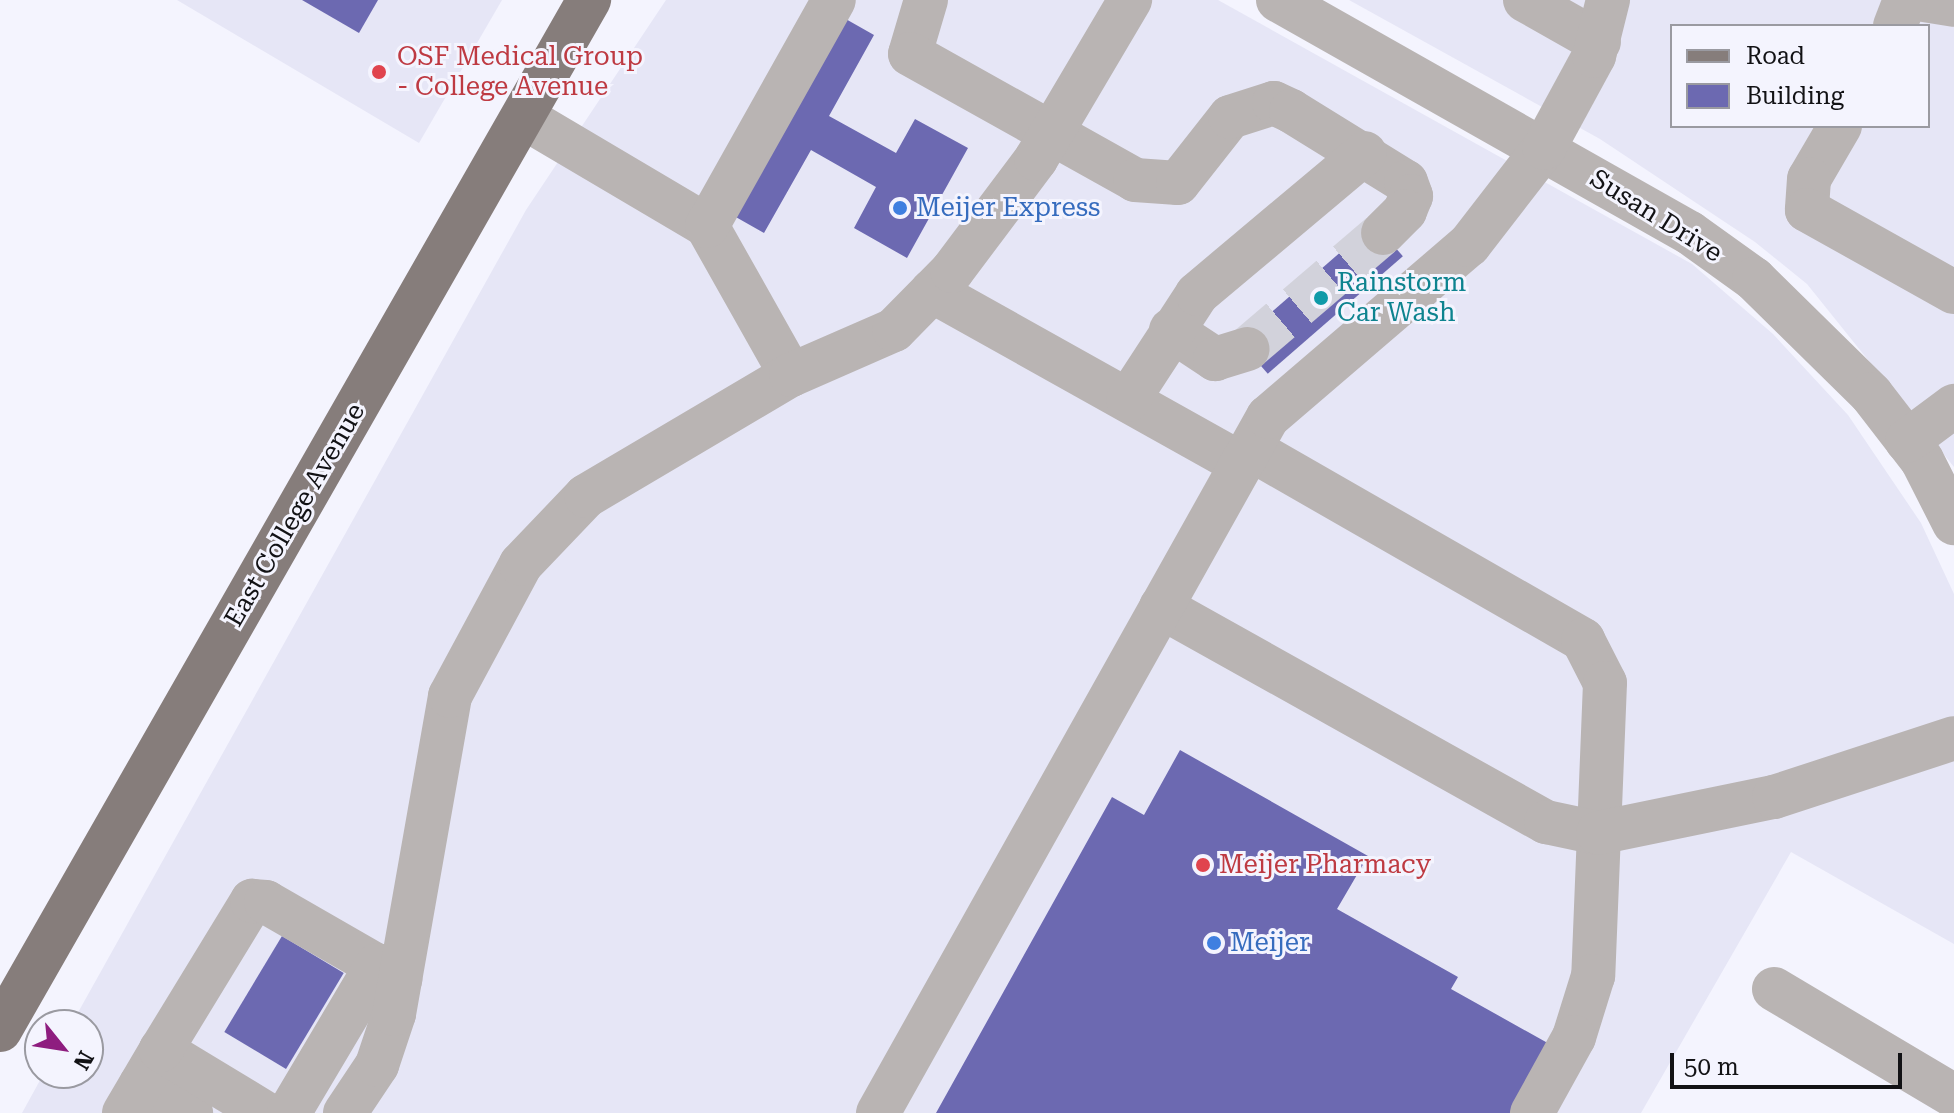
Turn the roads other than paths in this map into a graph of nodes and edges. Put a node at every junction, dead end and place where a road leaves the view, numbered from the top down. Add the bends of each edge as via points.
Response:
1 (589, 0) edge
2 (834, 0) edge
3 (926, 0) edge
4 (1130, 0) edge
5 (1278, 0) edge
6 (1525, 0) edge
7 (1608, 0) edge
8 (1905, 0) edge
9 (1924, 0) edge
10 (1954, 5) edge
11 (1896, 24) edge
12 (1599, 42) junction
13 (523, 117) junction
14 (1839, 128) edge
15 (1053, 131) junction
16 (1544, 148) junction
17 (1365, 153) junction
18 (707, 226) junction
19 (1383, 233) tunnel mouth
20 (932, 291) junction
21 (1954, 292) edge
22 (1171, 330) junction
23 (1247, 349) tunnel mouth
24 (791, 375) junction
25 (1128, 400) junction
26 (1954, 406) edge
27 (1907, 441) junction
28 (1246, 457) junction
29 (1954, 523) edge
30 (1161, 607) junction
31 (1954, 738) edge
32 (1598, 833) junction
33 (388, 972) junction
34 (1774, 989) dead end
35 (0, 1030) edge
36 (142, 1083) edge
37 (1954, 1096) edge
38 (191, 1113) edge
39 (265, 1113) edge
40 (289, 1113) edge
41 (345, 1113) edge
42 (878, 1113) edge
43 (1532, 1113) edge

1 - 13 main road, East College Avenue
2 - 18 street
3 - 15 street via 910,54
4 - 15 street
5 - 16 street, Susan Drive
6 - 12 street
7 - 12 street
8 - 11 street
9 - 10 street
12 - 16 street
13 - 18 street
13 - 35 main road, East College Avenue
14 - 21 street via 1809,179 1807,210
15 - 17 street via 1135,180 1156,184 1178,183 1230,117 1254,106 1291,111
15 - 20 street
16 - 27 street, Susan Drive via 1690,233 1754,279 1819,337
16 - 28 street via 1469,245 1400,310 1311,376 1268,417
17 - 19 street via 1397,171 1411,196
17 - 22 street via 1197,294
18 - 24 street
20 - 24 street via 894,330
20 - 25 street
22 - 23 street via 1215,359
22 - 25 street
24 - 33 street via 586,496 521,564 450,696
25 - 28 street
26 - 27 street
27 - 29 street, Susan Drive
28 - 30 street
28 - 32 street via 1583,640 1605,683
30 - 32 street via 1546,822
30 - 42 street
31 - 32 street via 1774,797
32 - 43 street via 1593,976 1574,1037
33 - 36 street via 266,902 252,901
33 - 40 street
33 - 41 street via 377,1065
34 - 37 street
36 - 38 street
36 - 39 street

